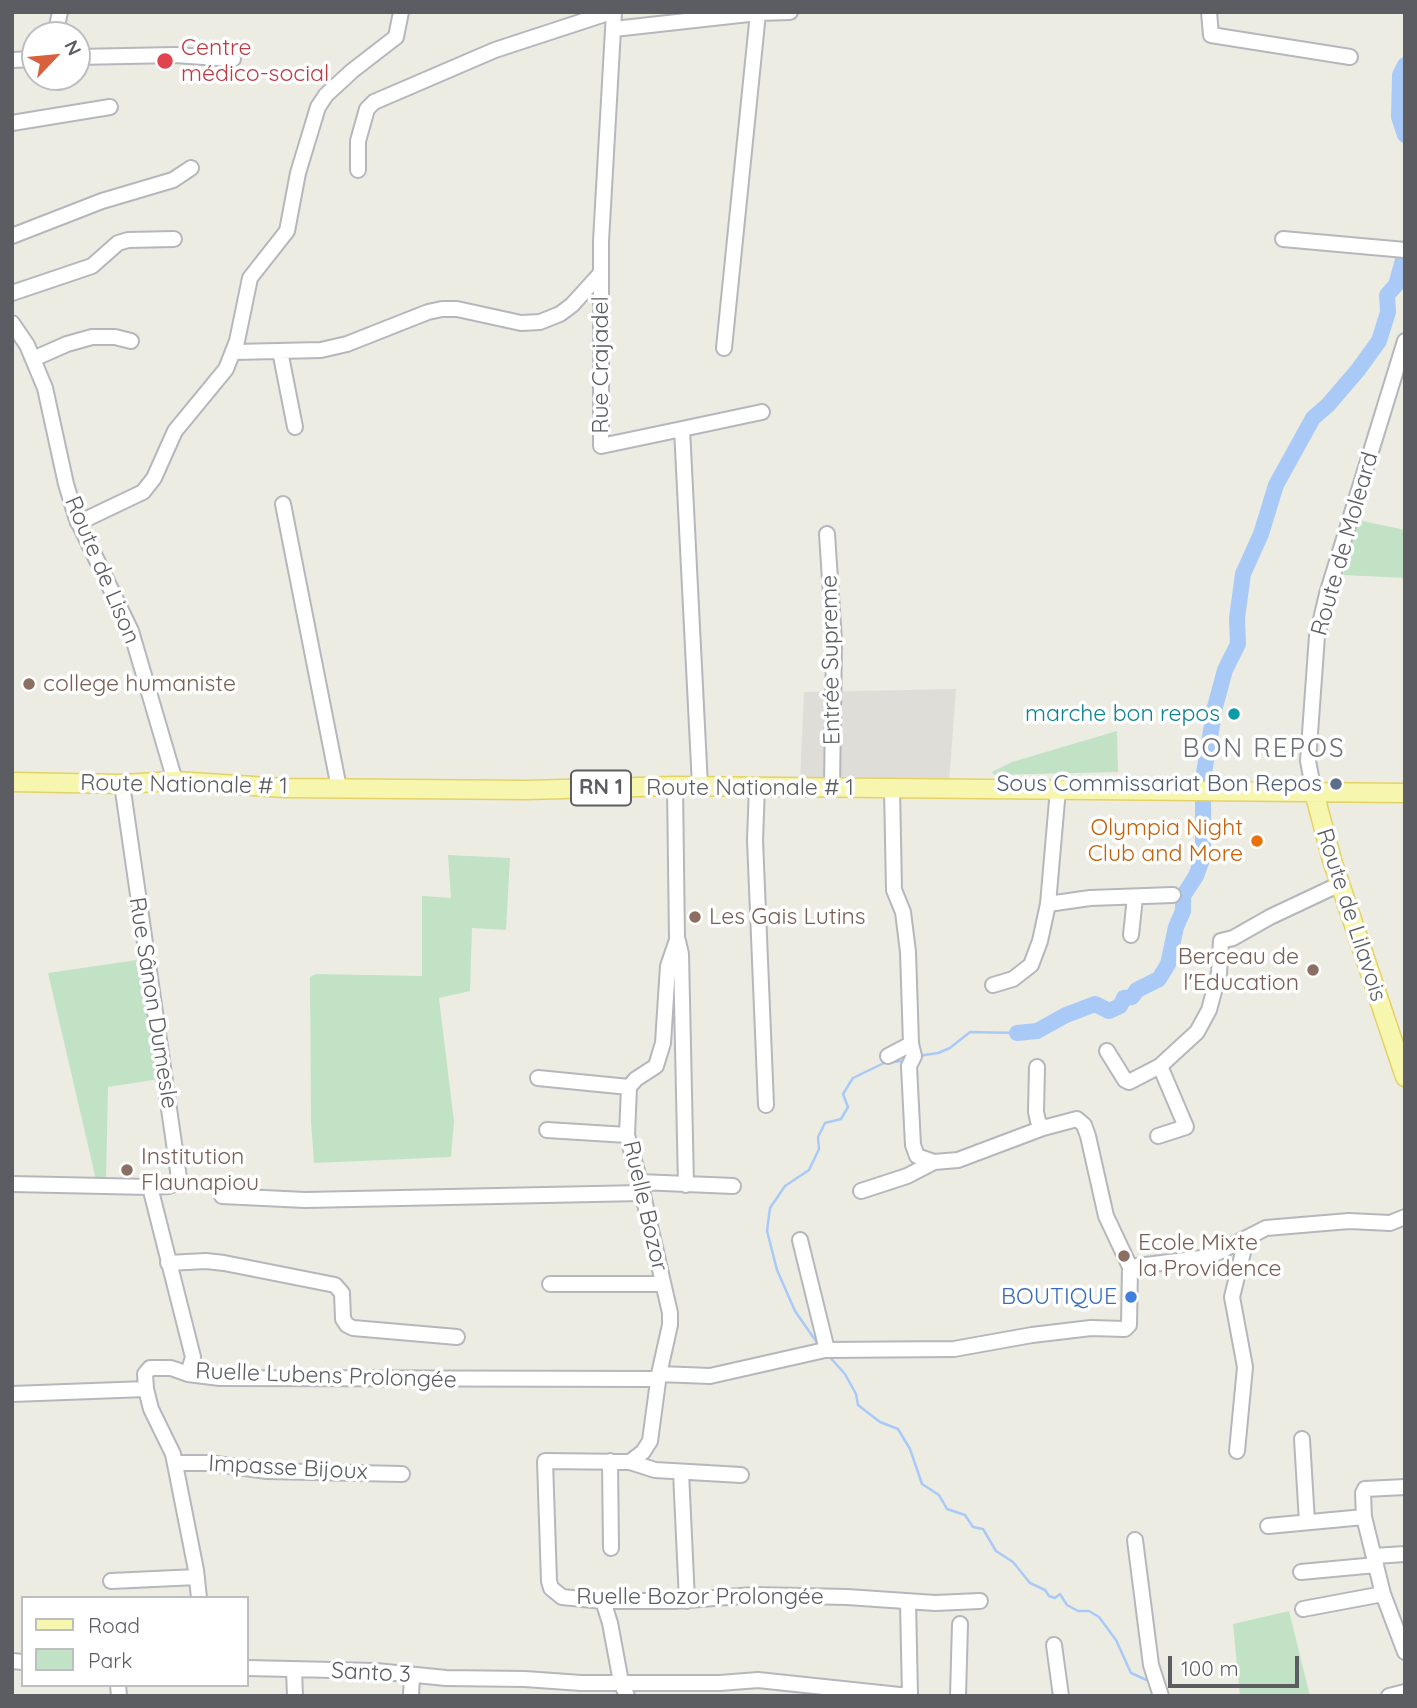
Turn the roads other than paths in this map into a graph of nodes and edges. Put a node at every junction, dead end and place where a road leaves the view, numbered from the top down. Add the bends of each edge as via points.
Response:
1 (401, 12) edge
2 (613, 12) edge
3 (790, 12) edge
4 (1209, 12) edge
5 (758, 13) edge
6 (614, 29) junction
7 (91, 57) edge
8 (1350, 57) dead end
9 (233, 59) dead end
10 (110, 107) dead end
11 (12, 123) edge
12 (191, 168) dead end
13 (358, 170) dead end
14 (12, 236) edge
15 (174, 239) dead end
16 (1283, 239) dead end
17 (1401, 250) edge
18 (601, 273) junction
19 (12, 293) edge
20 (12, 323) edge
21 (131, 341) dead end
22 (1405, 341) edge
23 (724, 348) dead end
24 (280, 351) junction
25 (234, 352) junction
26 (33, 359) junction
27 (762, 412) dead end
28 (295, 427) dead end
29 (682, 429) junction
30 (283, 504) dead end
31 (78, 523) junction
32 (827, 534) dead end
33 (176, 781) junction
34 (12, 782) edge
35 (122, 784) junction
36 (675, 786) junction
37 (700, 786) junction
38 (757, 787) junction
39 (832, 787) junction
40 (339, 788) junction
41 (892, 788) junction
42 (1058, 789) junction
43 (1314, 792) junction
44 (1405, 793) edge
45 (1340, 884) junction
46 (1173, 895) dead end
47 (1135, 897) junction
48 (1048, 904) junction
49 (1131, 935) dead end
50 (677, 940) junction
51 (993, 985) dead end
52 (911, 1044) junction
53 (1107, 1051) dead end
54 (888, 1056) dead end
55 (1160, 1066) junction
56 (1037, 1067) dead end
57 (1405, 1077) edge
58 (538, 1078) dead end
59 (629, 1087) junction
60 (766, 1105) dead end
61 (1043, 1128) junction
62 (547, 1130) dead end
63 (627, 1135) junction
64 (1158, 1136) dead end
65 (917, 1156) junction
66 (934, 1162) junction
67 (915, 1172) junction
68 (12, 1184) edge
69 (686, 1185) junction
70 (733, 1186) dead end
71 (150, 1187) junction
72 (641, 1187) junction
73 (861, 1191) dead end
74 (222, 1196) dead end
75 (1405, 1217) edge
76 (800, 1240) dead end
77 (1246, 1240) junction
78 (168, 1263) junction
79 (1130, 1267) junction
80 (550, 1284) dead end
81 (663, 1284) junction
82 (457, 1337) dead end
83 (826, 1350) junction
84 (188, 1374) junction
85 (659, 1377) junction
86 (146, 1389) junction
87 (12, 1394) edge
88 (1302, 1439) dead end
89 (1237, 1451) dead end
90 (610, 1461) junction
91 (631, 1462) junction
92 (175, 1463) junction
93 (681, 1472) junction
94 (402, 1474) dead end
95 (741, 1475) dead end
96 (1405, 1487) edge
97 (1364, 1517) junction
98 (1307, 1522) junction
99 (1268, 1526) dead end
100 (1135, 1540) dead end
101 (611, 1548) dead end
102 (1405, 1554) edge
103 (1375, 1561) junction
104 (1301, 1572) dead end
105 (197, 1577) junction
106 (111, 1581) dead end
107 (1383, 1594) junction
108 (199, 1596) edge
109 (603, 1601) junction
110 (687, 1601) junction
111 (980, 1601) dead end
112 (908, 1602) junction
113 (1303, 1609) dead end
114 (960, 1624) dead end
115 (1399, 1625) edge
116 (1055, 1645) dead end
117 (1405, 1652) edge
118 (248, 1668) edge
119 (294, 1670) junction
120 (412, 1675) junction
121 (624, 1689) edge
122 (1405, 1692) edge
123 (849, 1693) edge
124 (295, 1696) edge
125 (411, 1696) edge
126 (909, 1696) edge
127 (958, 1696) edge
128 (1061, 1696) edge
129 (1161, 1696) edge
130 (1390, 1696) edge

1 - 25 street via 396,37 326,95 318,107 286,231 250,278
2 - 6 street, Rue Crajadel
2 - 13 street via 495,50 374,102 367,109 358,141
3 - 5 street
4 - 8 street via 1211,35
5 - 6 street
5 - 23 street
6 - 18 street, Rue Crajadel
7 - 9 street
10 - 11 street
12 - 14 street via 173,180
15 - 19 street via 118,243 92,266
16 - 17 street
18 - 24 street via 560,314 540,322 442,309 348,344
18 - 29 street, Rue Crajadel via 601,446
20 - 26 street, Route de Lison
21 - 26 street via 92,337
22 - 43 street, Route de Moleard via 1317,636 1308,761
24 - 25 street
24 - 28 street
25 - 31 street via 226,369 175,431 143,492
26 - 31 street, Route de Lison via 45,387
27 - 29 street
29 - 37 street
30 - 40 street
31 - 33 street, Route de Lison via 131,631
32 - 39 street, Entrée Supreme via 834,641
33 - 35 main road, Route Nationale # 1 / RN 1
33 - 40 main road, Route Nationale # 1 / RN 1
34 - 35 main road, Route Nationale # 1 / RN 1
35 - 71 street, Rue Sânon Dumesle via 179,1171 174,1184
36 - 37 main road, Route Nationale # 1 / RN 1
36 - 40 main road, Route Nationale # 1 / RN 1
36 - 50 street
37 - 38 main road, Route Nationale # 1 / RN 1
38 - 39 main road, Route Nationale # 1 / RN 1
38 - 60 street
39 - 41 main road, Route Nationale # 1 / RN 1
41 - 42 main road, Route Nationale # 1 / RN 1
41 - 52 street via 894,890 903,912 908,952
42 - 43 main road, Route Nationale # 1 / RN 1
42 - 48 street
43 - 44 main road, Route Nationale # 1 / RN 1
43 - 45 main road, Route de Lilavois
45 - 55 street via 1221,941 1219,973 1209,1010 1197,1032
45 - 57 main road, Route de Lilavois
46 - 47 street
47 - 48 street
47 - 49 street
48 - 51 street via 1031,965 1013,979
50 - 59 street via 668,966 660,1056 656,1066
50 - 69 street
52 - 54 street
52 - 65 street
53 - 55 street via 1129,1082
55 - 64 street via 1186,1127
56 - 61 street via 1036,1112
58 - 59 street
59 - 63 street, Ruelle Bozor
61 - 66 street via 958,1160
61 - 79 street via 1077,1119 1084,1125 1105,1216
62 - 63 street
63 - 72 street, Ruelle Bozor
65 - 66 street
65 - 67 street
66 - 67 street
67 - 73 street
68 - 71 street, Rue Sânon Dumesle
69 - 70 street
69 - 72 street
71 - 78 street
72 - 74 street via 304,1200
72 - 81 street, Ruelle Bozor
75 - 77 street via 1391,1223 1349,1221 1266,1228
76 - 83 street
77 - 79 street via 1209,1257
77 - 89 street via 1232,1297 1245,1367
78 - 82 street via 224,1263 335,1284 342,1293 346,1325
78 - 84 street via 193,1357
79 - 83 street, Ruelle Lubens Prolongée via 1129,1325 1125,1329 1091,1328 954,1349
80 - 81 street
81 - 85 street, Ruelle Bozor via 671,1318
83 - 85 street, Ruelle Lubens Prolongée via 710,1376
84 - 85 street, Ruelle Lubens Prolongée via 220,1378
84 - 86 street, Ruelle Lubens Prolongée via 150,1368 145,1374
85 - 91 street, Ruelle Bozor via 650,1441
86 - 87 street
86 - 92 street
88 - 98 street
90 - 91 street
90 - 101 street
90 - 109 street, Ruelle Bozor Prolongée via 545,1461 551,1588 562,1597
91 - 93 street
92 - 94 street, Impasse Bijoux via 267,1471
92 - 105 street
93 - 95 street
93 - 110 street
96 - 97 street via 1366,1489
97 - 98 street
97 - 103 street
98 - 99 street
100 - 129 street via 1151,1665
102 - 103 street
103 - 104 street
103 - 107 street
105 - 106 street
105 - 108 street
107 - 113 street
107 - 115 street
109 - 110 street, Ruelle Bozor Prolongée
109 - 121 street
110 - 112 street, Ruelle Bozor Prolongée via 779,1595
111 - 112 street, Ruelle Bozor Prolongée
112 - 126 street
114 - 127 street
115 - 117 street
116 - 128 street
118 - 119 street, Santo 3
119 - 120 street, Santo 3
119 - 124 street
120 - 121 street, Santo 3
120 - 125 street
121 - 123 street, Santo 3 via 758,1680
122 - 130 street
123 - 126 street, Santo 3

